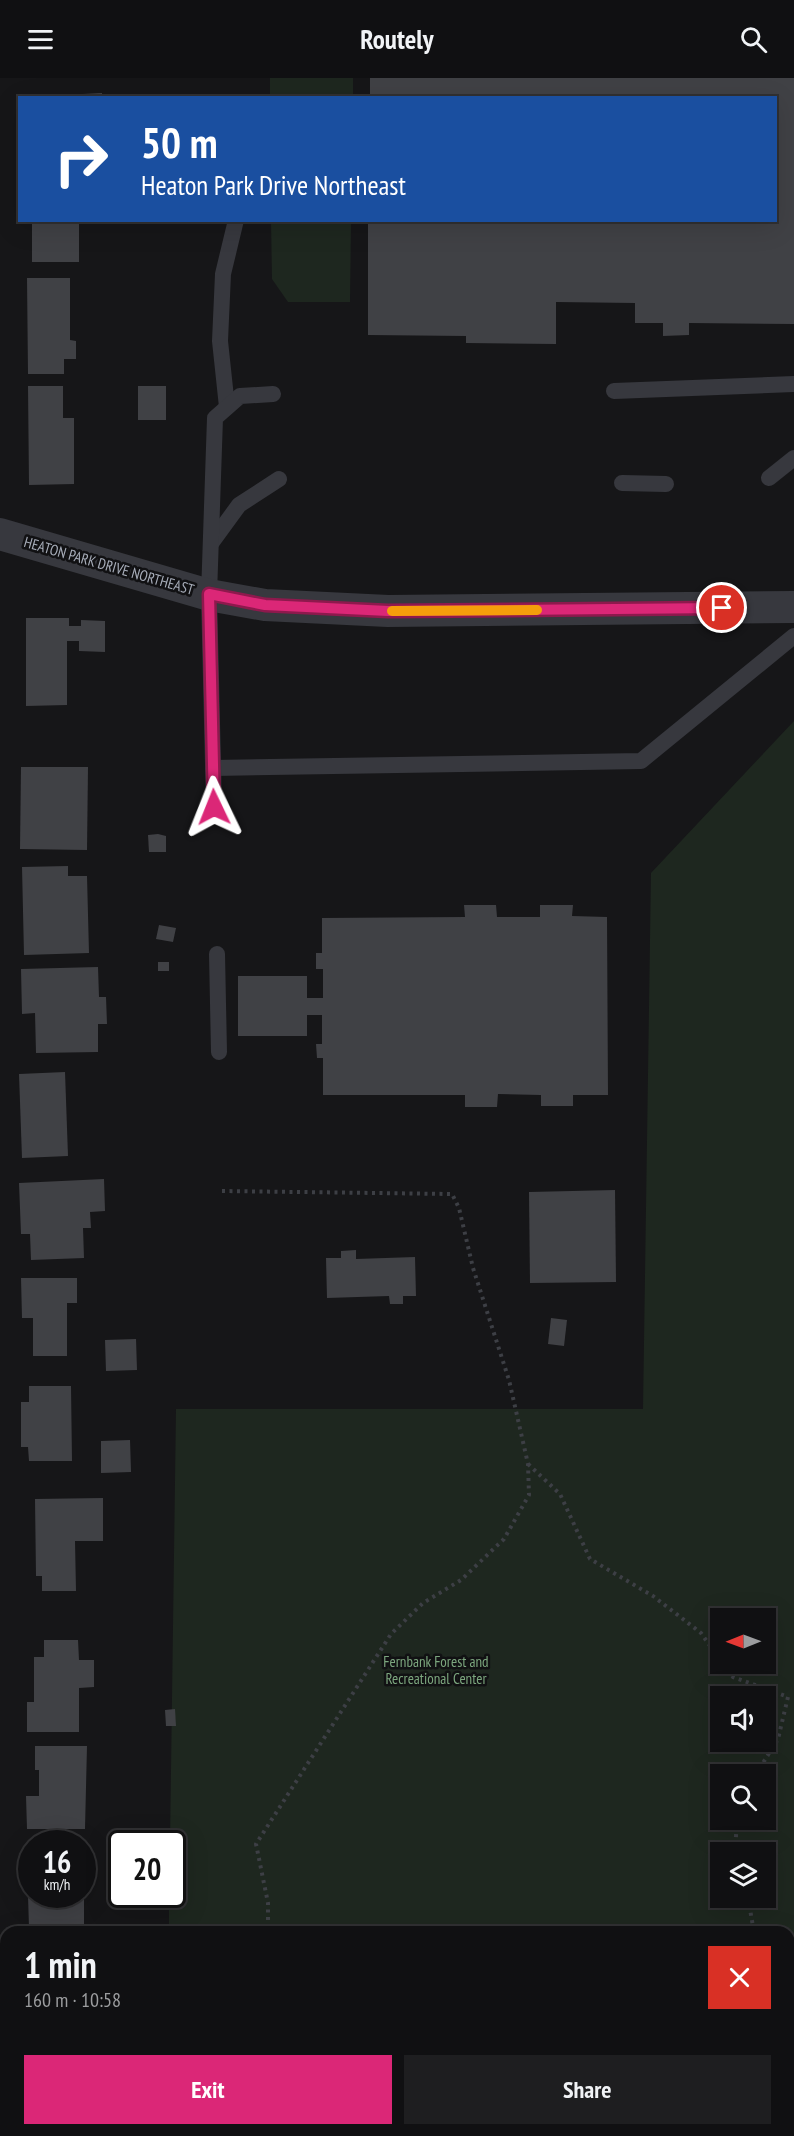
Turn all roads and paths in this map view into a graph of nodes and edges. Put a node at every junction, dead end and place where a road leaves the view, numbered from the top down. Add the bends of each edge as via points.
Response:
1 (236, 222) edge
2 (792, 388) edge
3 (614, 392) dead end
4 (273, 394) dead end
5 (227, 407) junction
6 (794, 458) edge
7 (769, 478) dead end
8 (279, 479) dead end
9 (622, 483) dead end
10 (666, 483) dead end
11 (0, 534) edge
12 (212, 542) junction
13 (209, 594) junction
14 (794, 608) edge
15 (794, 636) edge
16 (213, 768) junction
17 (214, 807) dead end
18 (217, 954) dead end
19 (219, 1052) dead end
20 (222, 1191) dead end
21 (528, 1464) junction
22 (710, 1646) edge
23 (731, 1674) edge
24 (794, 1695) edge
25 (788, 1697) junction
26 (762, 1764) edge
27 (750, 1908) edge
28 (268, 1926) edge
29 (753, 1926) edge

1 - 5 lane via 223,274 220,341
2 - 3 lane
4 - 5 lane via 240,396
5 - 12 lane via 215,418
6 - 7 lane
8 - 12 lane via 239,505
9 - 10 lane
11 - 13 street, HEATON PARK DRIVE NORTHEAST
12 - 13 lane
13 - 14 street, HEATON PARK DRIVE NORTHEAST via 265,605 388,611
13 - 16 lane
15 - 16 lane via 641,761
16 - 17 lane
18 - 19 lane
20 - 21 path via 452,1194 509,1380
21 - 22 path via 560,1494 590,1559 669,1608 701,1633
21 - 28 path via 529,1495 504,1539 461,1580 423,1603 391,1634 256,1844 268,1903
23 - 25 path
24 - 25 path
25 - 26 path via 778,1739
27 - 29 path

